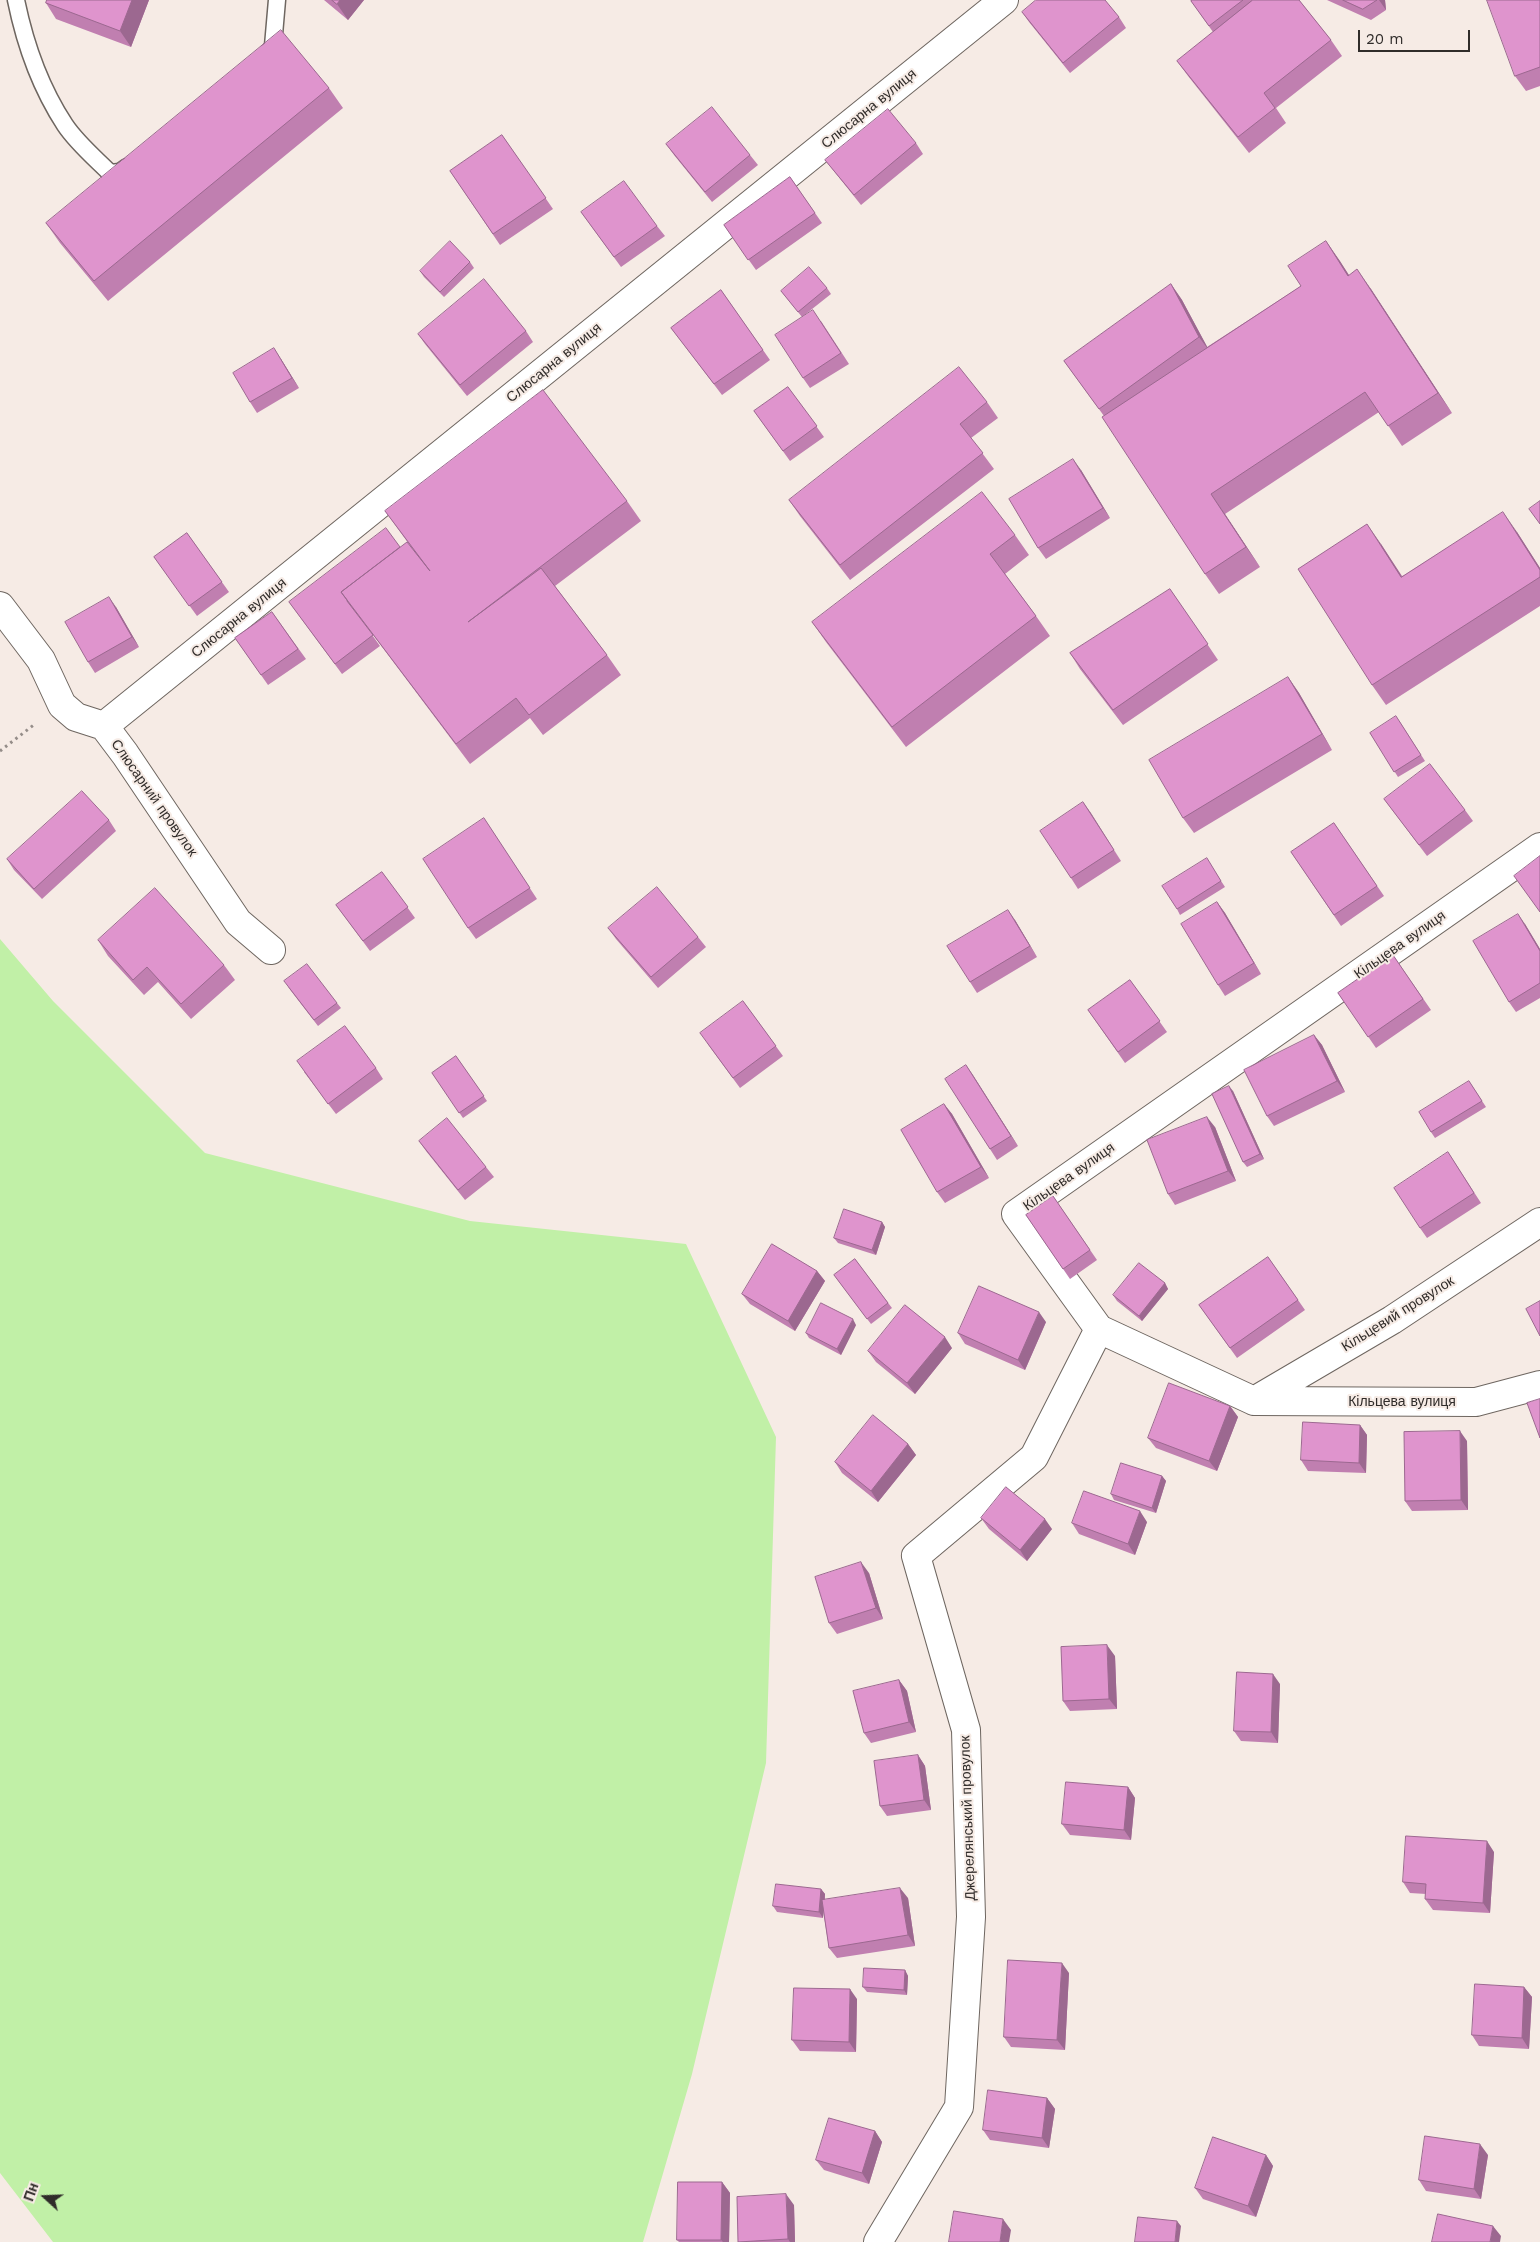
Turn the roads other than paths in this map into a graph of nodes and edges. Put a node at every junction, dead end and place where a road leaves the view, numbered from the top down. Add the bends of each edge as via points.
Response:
1 (16, 0) edge
2 (278, 0) edge
3 (1004, 0) edge
4 (251, 67) edge
5 (143, 154) edge
6 (0, 606) edge
7 (104, 726) junction
8 (1540, 846) edge
9 (271, 950) dead end
10 (1540, 1222) edge
11 (1099, 1329) junction
12 (1540, 1385) edge
13 (1254, 1402) junction
14 (878, 2242) edge

1 - 5 lane via 33,65 66,126 110,173 120,172
2 - 4 lane via 273,46
3 - 7 street, Слюсарна вулиця
6 - 7 street, Слюсарний провулок via 41,660 62,705 76,717
7 - 9 street, Слюсарний провулок via 238,922
8 - 11 street, Кільцева вулиця via 1016,1214
10 - 13 street, Кільцевий провулок via 1392,1320
11 - 13 street, Кільцева вулиця
11 - 14 street, Джерелянський провулок via 1034,1458 916,1556 966,1730 971,1917 959,2107
12 - 13 street, Кільцева вулиця via 1476,1402

